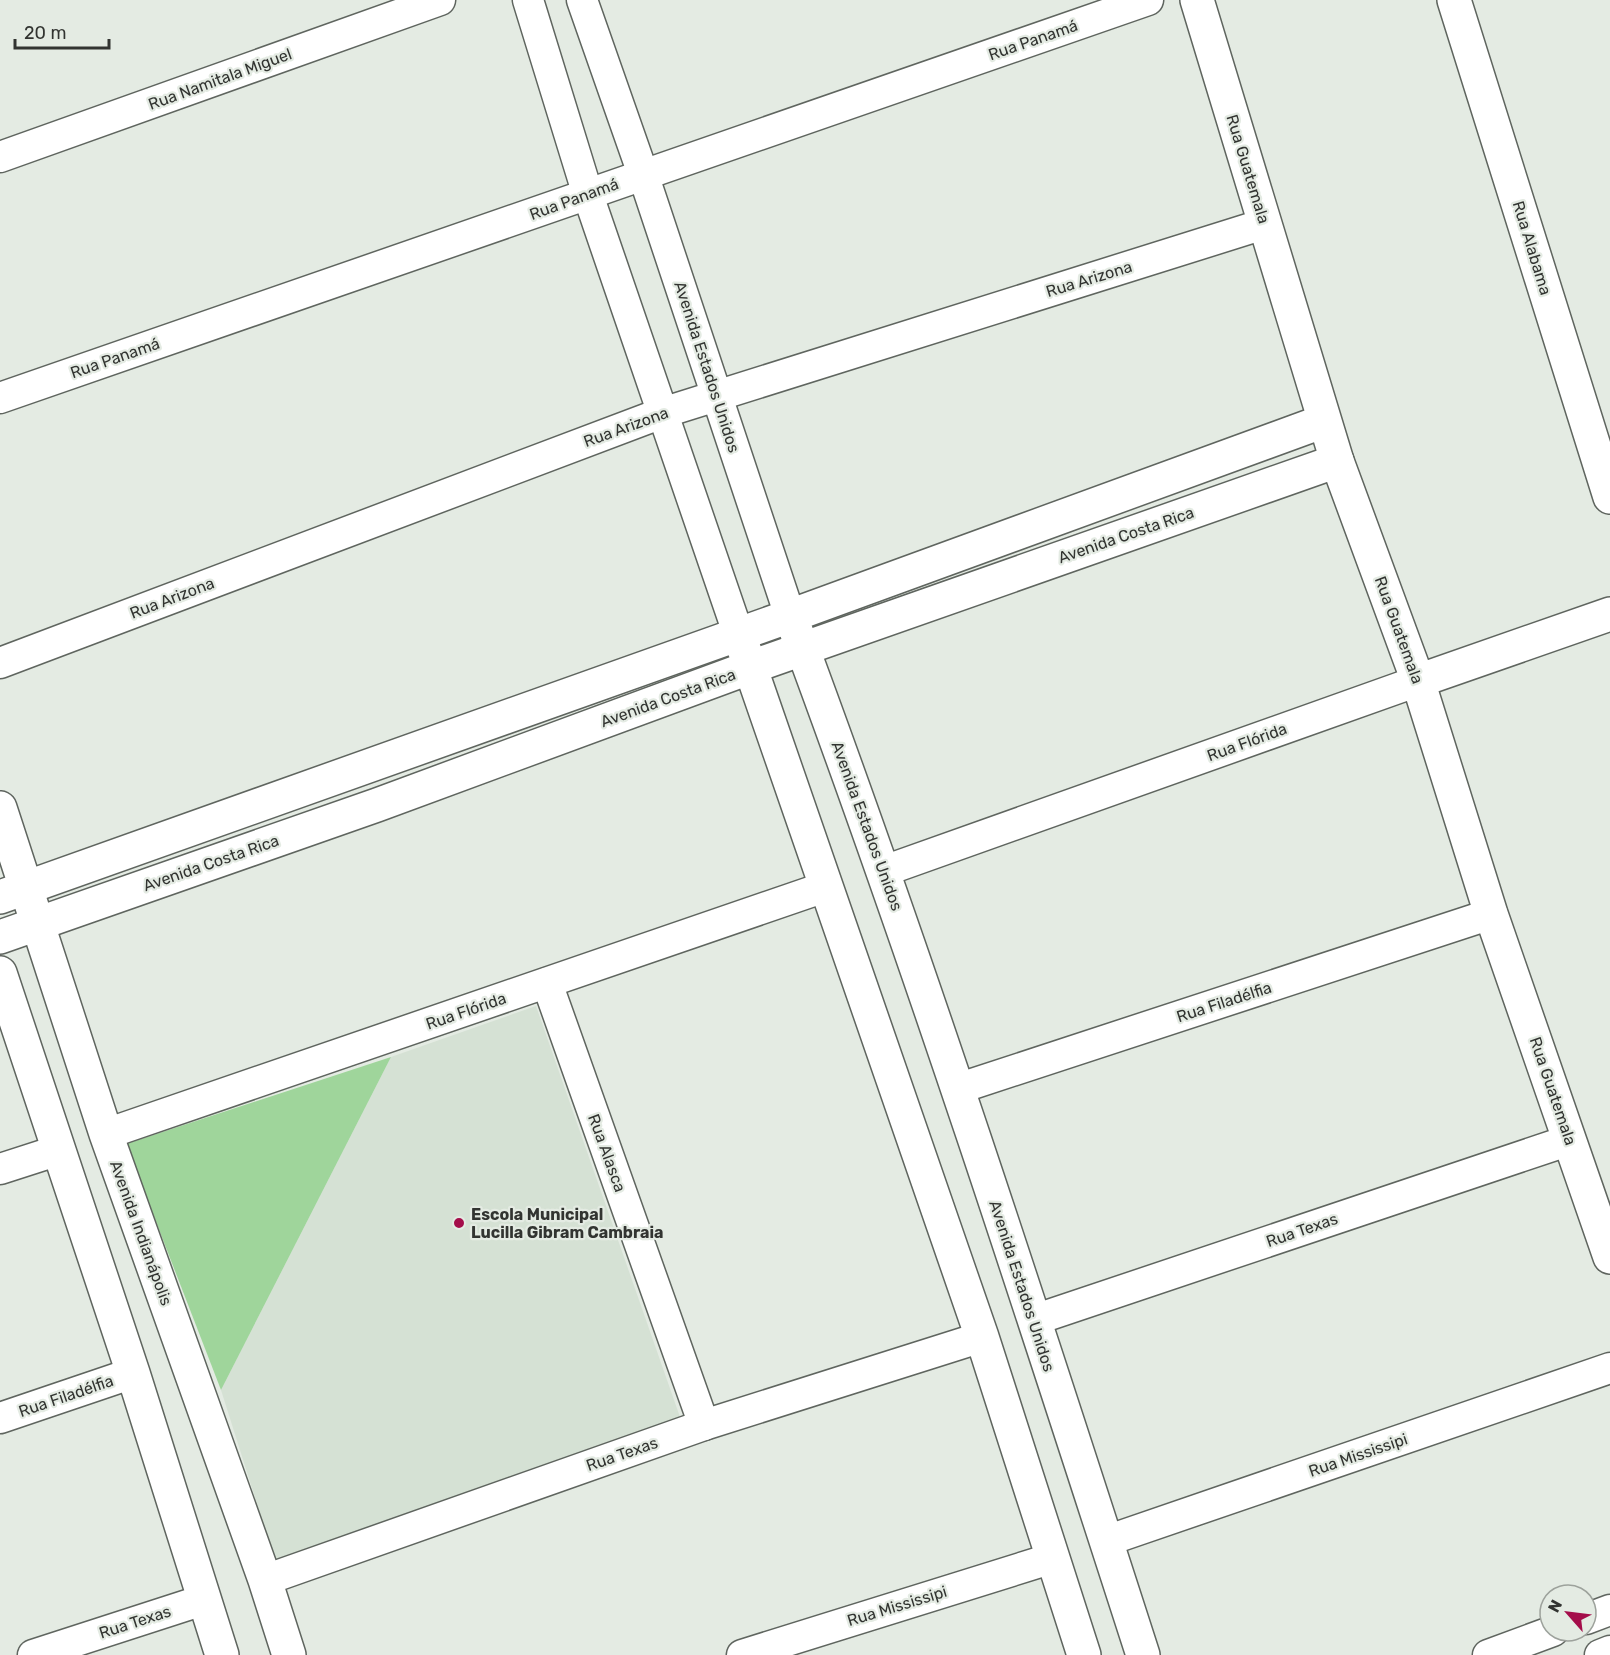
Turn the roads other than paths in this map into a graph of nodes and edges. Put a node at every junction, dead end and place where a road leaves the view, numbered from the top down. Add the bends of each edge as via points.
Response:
1 (440, 0) edge
2 (528, 0) edge
3 (582, 0) edge
4 (1148, 0) edge
5 (1197, 0) edge
6 (1454, 0) edge
7 (0, 157) edge
8 (643, 174) junction
9 (588, 195) junction
10 (1264, 224) junction
11 (716, 397) junction
12 (0, 398) edge
13 (662, 413) junction
14 (1324, 421) junction
15 (1337, 461) junction
16 (1610, 497) edge
17 (1610, 614) edge
18 (790, 615) junction
19 (738, 633) junction
20 (803, 650) junction
21 (0, 663) edge
22 (751, 667) junction
23 (1418, 681) junction
24 (0, 808) edge
25 (884, 871) junction
26 (825, 887) junction
27 (12, 893) edge
28 (1491, 914) junction
29 (36, 923) junction
30 (0, 937) edge
31 (0, 973) edge
32 (547, 984) junction
33 (957, 1089) junction
34 (106, 1134) junction
35 (1570, 1140) junction
36 (59, 1150) junction
37 (0, 1169) edge
38 (1610, 1257) edge
39 (1034, 1320) junction
40 (982, 1337) junction
41 (1610, 1368) edge
42 (133, 1373) junction
43 (0, 1419) edge
44 (704, 1425) junction
45 (1106, 1541) junction
46 (1053, 1558) junction
47 (265, 1580) junction
48 (203, 1600) junction
49 (1538, 1637) edge
50 (1610, 1651) edge
51 (33, 1655) edge
52 (222, 1655) edge
53 (289, 1655) edge
54 (741, 1655) edge
55 (1084, 1655) edge
56 (1143, 1655) edge
57 (1488, 1655) edge
58 (1600, 1655) edge

1 - 7 street, Rua Namitala Miguel
2 - 9 street
3 - 8 street, Avenida Estados Unidos
4 - 8 street, Rua Panamá
5 - 10 street, Rua Guatemala
6 - 16 street, Rua Alabama
8 - 9 street, Rua Panamá
8 - 11 street, Avenida Estados Unidos
9 - 12 street, Rua Panamá
9 - 13 street
10 - 11 street, Rua Arizona
10 - 14 street, Rua Guatemala
11 - 13 street, Rua Arizona
11 - 18 street, Avenida Estados Unidos
13 - 19 street
13 - 21 street, Rua Arizona
14 - 15 street, Rua Guatemala
14 - 18 street
15 - 20 street, Avenida Costa Rica
15 - 23 street, Rua Guatemala
17 - 23 street, Rua Flórida
18 - 19 street
18 - 20 street, Avenida Estados Unidos
19 - 22 street
19 - 27 street
20 - 22 street, Avenida Costa Rica
20 - 25 street, Avenida Estados Unidos
22 - 26 street
22 - 29 street, Avenida Costa Rica via 377,805
23 - 25 street, Rua Flórida
23 - 28 street, Rua Guatemala
24 - 27 street, Avenida Indianápolis
25 - 33 street, Avenida Estados Unidos
26 - 32 street, Rua Flórida
26 - 40 street
27 - 29 street, Avenida Indianápolis
28 - 33 street, Rua Filadélfia
28 - 35 street, Rua Guatemala
29 - 30 street, Avenida Costa Rica
29 - 34 street, Avenida Indianápolis
31 - 36 street
32 - 34 street, Rua Flórida
32 - 44 street, Rua Alasca
33 - 39 street, Avenida Estados Unidos
34 - 47 street, Avenida Indianápolis
35 - 38 street, Rua Guatemala
35 - 39 street, Rua Texas
36 - 37 street
36 - 42 street
39 - 45 street, Avenida Estados Unidos
40 - 44 street, Rua Texas
40 - 46 street
41 - 45 street, Rua Mississipi
42 - 43 street, Rua Filadélfia
42 - 48 street
44 - 47 street, Rua Texas
45 - 56 street, Avenida Estados Unidos
46 - 54 street, Rua Mississipi
46 - 55 street
47 - 53 street, Avenida Indianápolis
48 - 51 street, Rua Texas
48 - 52 street
49 - 57 street
50 - 58 street

